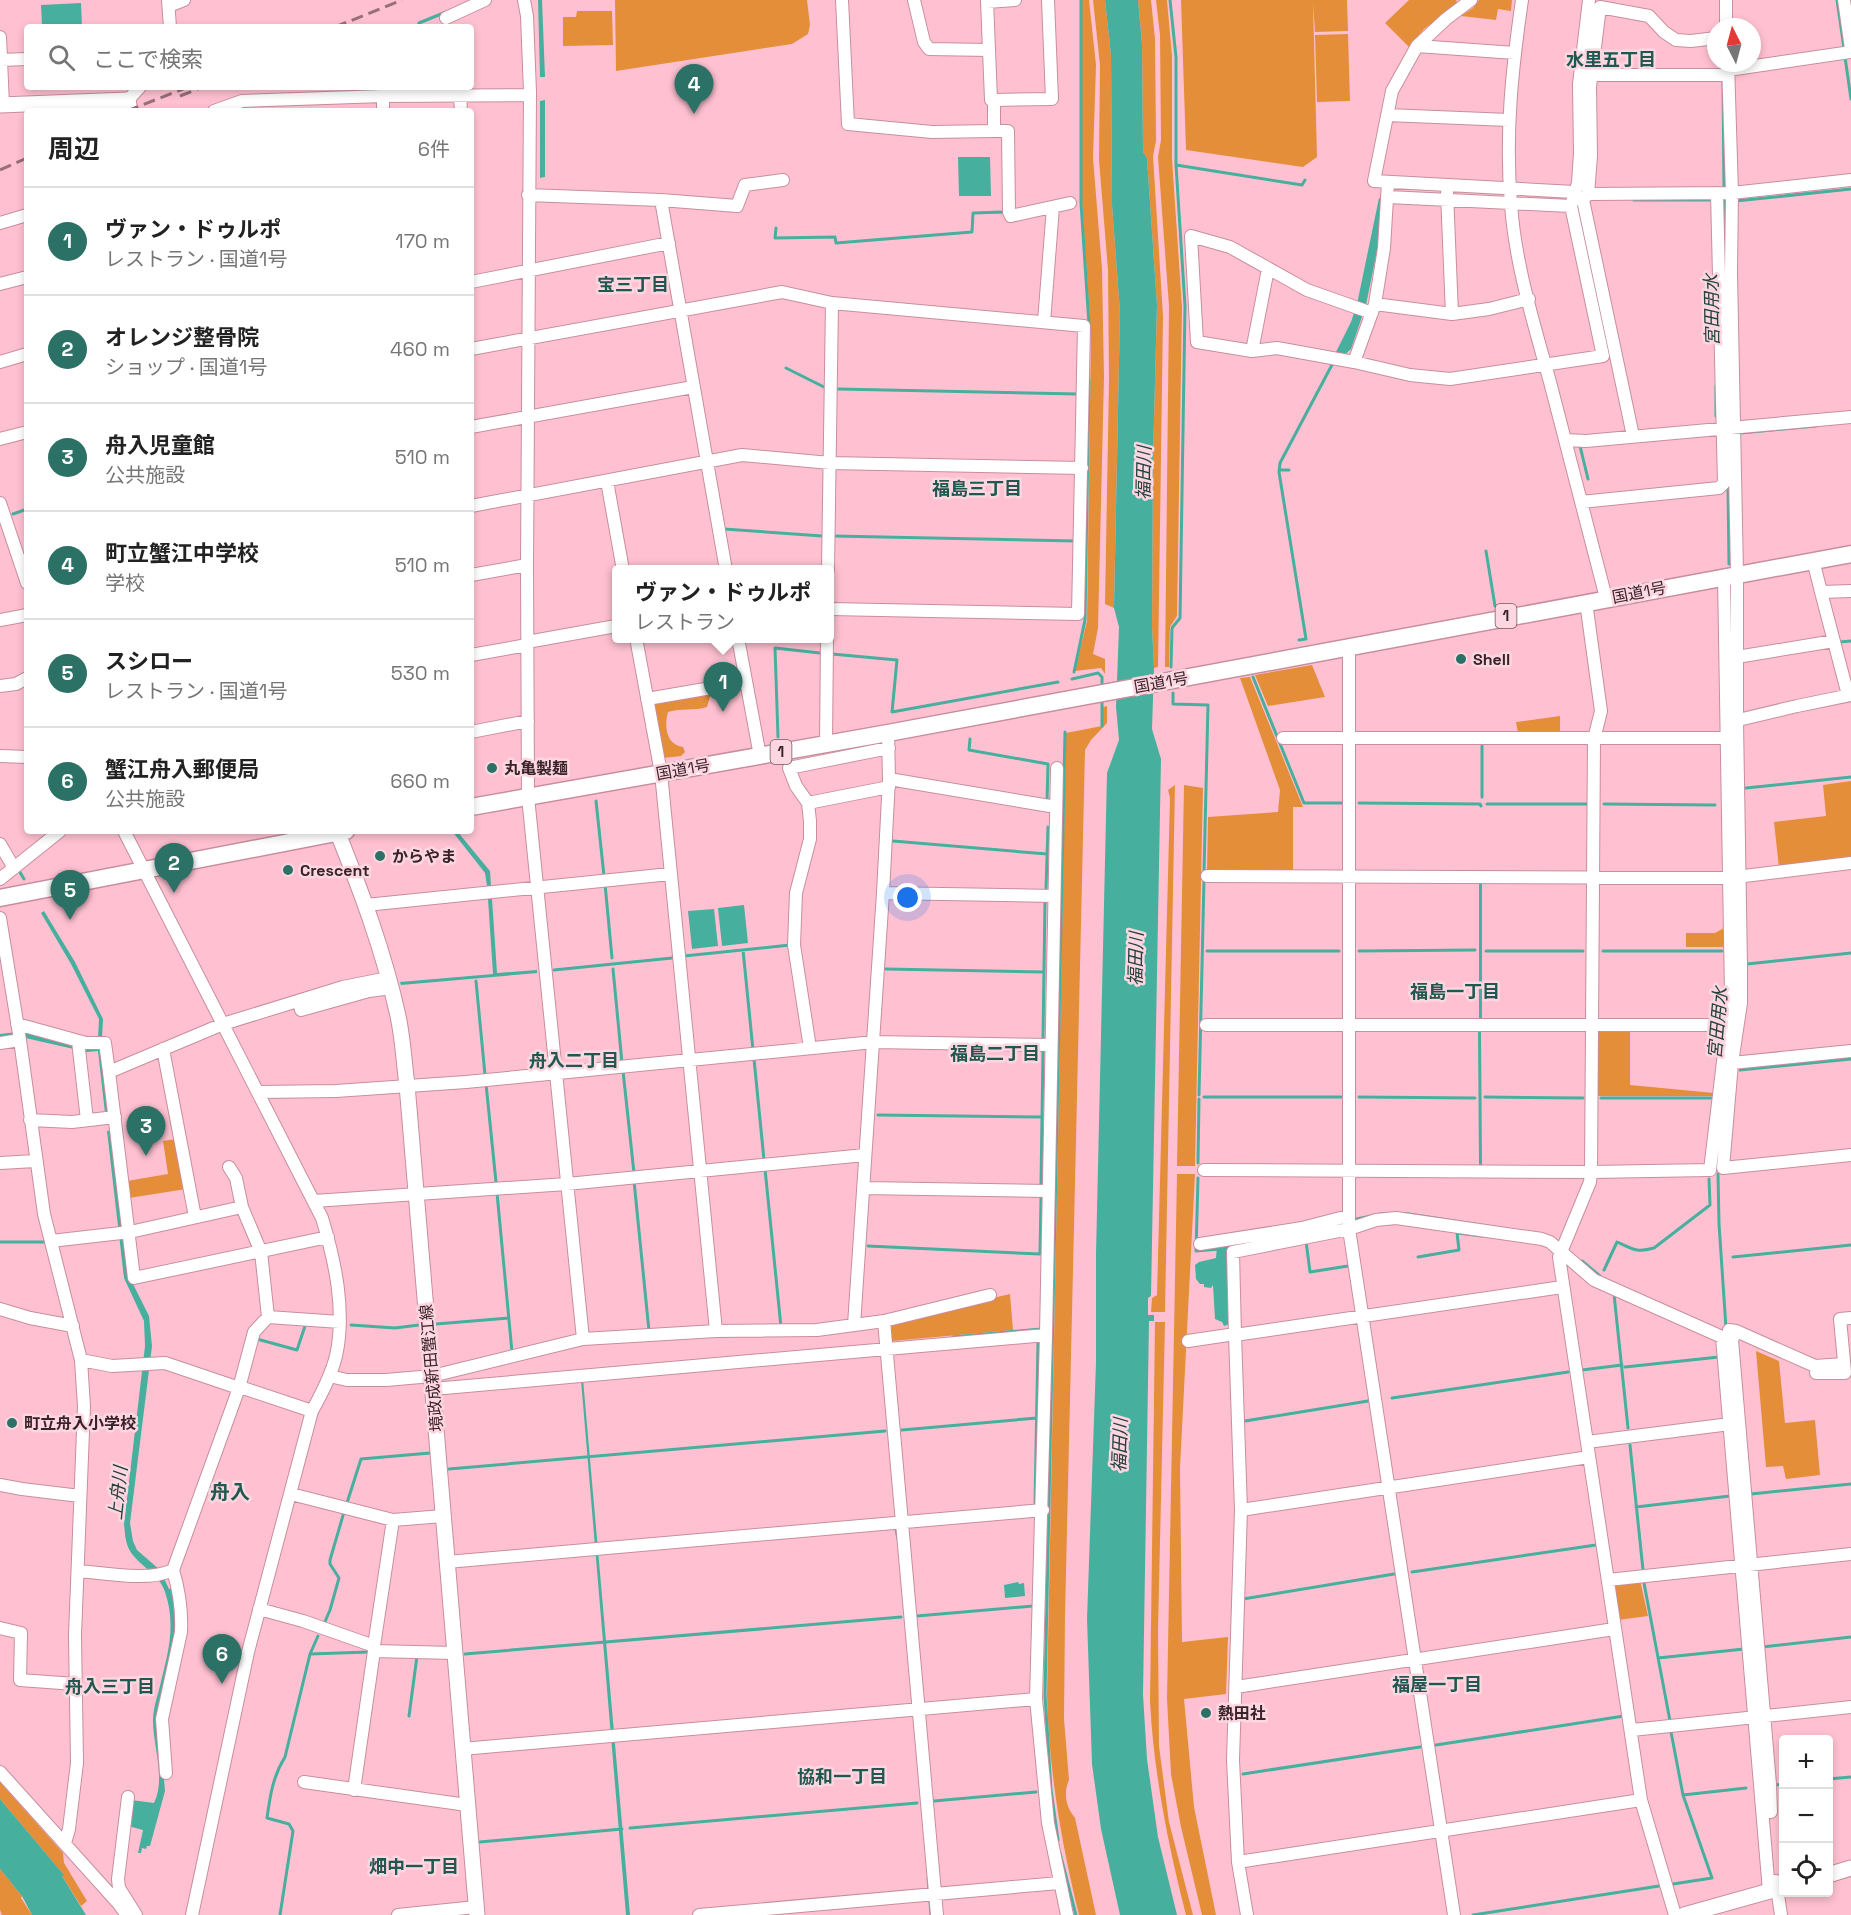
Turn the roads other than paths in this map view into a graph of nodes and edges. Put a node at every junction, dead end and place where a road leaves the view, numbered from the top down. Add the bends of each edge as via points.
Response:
1 (184, 0) edge
2 (485, 0) edge
3 (524, 0) edge
4 (842, 0) edge
5 (914, 0) edge
6 (1015, 0) edge
7 (1048, 0) edge
8 (1471, 0) edge
9 (1522, 0) edge
10 (1589, 0) edge
11 (1726, 0) edge
12 (1844, 0) edge
13 (987, 1) edge
14 (169, 3) edge
15 (446, 18) dead end
16 (1726, 18) edge
17 (170, 24) edge
18 (0, 37) edge
19 (1707, 40) edge
20 (1417, 46) junction
21 (989, 50) junction
22 (1851, 51) edge
23 (1515, 52) junction
24 (24, 59) edge
25 (0, 60) edge
26 (1761, 64) edge
27 (1707, 70) edge
28 (1728, 72) edge
29 (1592, 75) junction
30 (138, 90) edge
31 (530, 95) junction
32 (382, 96) junction
33 (460, 96) junction
34 (994, 100) junction
35 (2, 105) edge
36 (129, 105) edge
37 (222, 108) edge
38 (383, 108) edge
39 (461, 108) edge
40 (1387, 115) junction
41 (1509, 120) junction
42 (994, 131) junction
43 (783, 180) dead end
44 (1851, 180) edge
45 (1388, 182) junction
46 (1448, 185) junction
47 (1510, 189) junction
48 (1574, 192) junction
49 (1717, 193) junction
50 (1732, 193) junction
51 (1588, 194) junction
52 (528, 195) junction
53 (1388, 197) junction
54 (661, 200) junction
55 (1447, 200) junction
56 (1070, 203) dead end
57 (1511, 203) junction
58 (1571, 206) junction
59 (1053, 207) junction
60 (24, 216) edge
61 (0, 223) edge
62 (669, 243) junction
63 (1268, 269) junction
64 (529, 271) junction
65 (24, 278) edge
66 (474, 281) edge
67 (0, 284) edge
68 (1529, 299) junction
69 (832, 303) junction
70 (1372, 309) junction
71 (680, 310) junction
72 (1452, 314) junction
73 (1044, 322) junction
74 (529, 338) junction
75 (474, 348) edge
76 (1252, 351) junction
77 (24, 355) edge
78 (0, 362) edge
79 (1351, 362) junction
80 (1545, 364) junction
81 (693, 387) junction
82 (529, 417) junction
83 (1851, 417) edge
84 (474, 427) edge
85 (1728, 427) junction
86 (24, 433) edge
87 (1633, 436) junction
88 (0, 440) edge
89 (1565, 440) junction
90 (707, 462) junction
91 (830, 463) junction
92 (1082, 468) junction
93 (607, 481) junction
94 (527, 496) junction
95 (1581, 502) junction
96 (0, 503) edge
97 (474, 505) edge
98 (1851, 554) edge
99 (1813, 560) junction
100 (526, 565) junction
101 (622, 565) edge
102 (725, 565) edge
103 (828, 565) edge
104 (24, 574) edge
105 (474, 574) edge
106 (1731, 575) junction
107 (1851, 591) edge
108 (1821, 592) junction
109 (1606, 598) junction
110 (1586, 602) junction
111 (834, 609) edge
112 (24, 616) edge
113 (0, 620) edge
114 (612, 627) edge
115 (1834, 641) junction
116 (527, 643) junction
117 (637, 643) edge
118 (739, 643) edge
119 (827, 643) edge
120 (1349, 646) junction
121 (474, 654) edge
122 (1737, 657) junction
123 (24, 680) edge
124 (746, 682) junction
125 (0, 686) edge
126 (1850, 695) edge
127 (647, 699) junction
128 (528, 721) junction
129 (1732, 722) junction
130 (474, 731) edge
131 (1349, 737) junction
132 (1283, 738) dead end
133 (1726, 738) junction
134 (1593, 739) junction
135 (889, 740) junction
136 (826, 743) junction
137 (0, 756) edge
138 (760, 756) junction
139 (24, 757) edge
140 (1057, 768) dead end
141 (661, 773) junction
142 (889, 784) junction
143 (528, 797) junction
144 (808, 803) junction
145 (474, 806) edge
146 (1055, 811) junction
147 (56, 834) edge
148 (126, 834) edge
149 (330, 834) edge
150 (341, 834) edge
151 (0, 844) edge
152 (1851, 864) edge
153 (14, 868) junction
154 (146, 869) junction
155 (670, 874) junction
156 (1208, 876) dead end
157 (1348, 876) junction
158 (1593, 877) junction
159 (1733, 878) junction
160 (0, 879) edge
161 (537, 887) junction
162 (883, 893) junction
163 (1054, 896) junction
164 (0, 898) edge
165 (366, 905) junction
166 (0, 918) edge
167 (389, 983) junction
168 (1348, 1023) junction
169 (224, 1024) junction
170 (1592, 1024) junction
171 (1206, 1025) dead end
172 (1728, 1025) junction
173 (19, 1033) junction
174 (874, 1042) junction
175 (0, 1043) edge
176 (1051, 1045) junction
177 (79, 1046) junction
178 (810, 1048) junction
179 (163, 1049) junction
180 (1851, 1051) edge
181 (688, 1061) junction
182 (1732, 1063) junction
183 (109, 1071) junction
184 (555, 1074) junction
185 (407, 1085) junction
186 (258, 1092) junction
187 (115, 1117) junction
188 (30, 1120) junction
189 (87, 1120) junction
190 (865, 1155) junction
191 (1851, 1155) edge
192 (35, 1161) junction
193 (0, 1163) edge
194 (229, 1167) dead end
195 (1724, 1168) junction
196 (1204, 1170) dead end
197 (1348, 1170) junction
198 (1710, 1170) junction
199 (699, 1172) junction
200 (1591, 1172) junction
201 (567, 1184) junction
202 (863, 1188) junction
203 (1048, 1191) junction
204 (416, 1193) junction
205 (314, 1201) junction
206 (242, 1207) junction
207 (1348, 1216) junction
208 (195, 1218) junction
209 (1349, 1229) junction
210 (124, 1232) junction
211 (328, 1237) junction
212 (51, 1241) junction
213 (1200, 1244) dead end
214 (1561, 1251) junction
215 (261, 1252) junction
216 (1562, 1287) junction
217 (990, 1295) dead end
218 (0, 1308) edge
219 (1362, 1315) junction
220 (268, 1317) junction
221 (1851, 1318) edge
222 (884, 1321) junction
223 (340, 1322) junction
224 (854, 1325) junction
225 (73, 1326) junction
226 (716, 1332) junction
227 (1235, 1334) junction
228 (1046, 1335) junction
229 (1730, 1335) junction
230 (583, 1339) junction
231 (1188, 1341) dead end
232 (887, 1348) junction
233 (81, 1360) junction
234 (1846, 1370) edge
235 (329, 1376) junction
236 (432, 1383) junction
237 (240, 1388) junction
238 (312, 1411) junction
239 (1730, 1424) junction
240 (1587, 1442) junction
241 (1589, 1457) junction
242 (0, 1485) edge
243 (1388, 1487) junction
244 (291, 1494) junction
245 (80, 1496) junction
246 (1043, 1510) junction
247 (1241, 1510) junction
248 (442, 1516) junction
249 (393, 1520) junction
250 (903, 1522) junction
251 (1851, 1554) edge
252 (447, 1562) junction
253 (1746, 1565) junction
254 (78, 1571) junction
255 (163, 1573) junction
256 (1608, 1580) junction
257 (259, 1609) junction
258 (0, 1628) edge
259 (1614, 1629) junction
260 (374, 1649) junction
261 (454, 1653) junction
262 (1415, 1659) junction
263 (75, 1684) junction
264 (1236, 1687) junction
265 (1036, 1699) junction
266 (1851, 1707) edge
267 (919, 1709) junction
268 (1759, 1717) junction
269 (1632, 1730) junction
270 (462, 1749) junction
271 (0, 1772) edge
272 (166, 1773) dead end
273 (304, 1782) dead end
274 (354, 1790) junction
275 (128, 1797) dead end
276 (1641, 1800) junction
277 (467, 1805) junction
278 (1441, 1832) junction
279 (65, 1843) junction
280 (1238, 1862) junction
281 (1851, 1868) edge
282 (1833, 1873) edge
283 (1059, 1883) junction
284 (1776, 1889) edge
285 (935, 1894) junction
286 (476, 1911) edge
287 (428, 1913) edge
288 (127, 1915) edge
289 (136, 1915) edge
290 (192, 1915) edge
291 (398, 1915) edge
292 (699, 1915) edge
293 (937, 1915) edge
294 (1067, 1915) edge
295 (1247, 1915) edge
296 (1454, 1915) edge
297 (1675, 1915) edge
298 (1684, 1915) edge
299 (1781, 1915) edge

1 - 14 street
2 - 15 street
3 - 31 street
4 - 42 street via 848,124 932,132
5 - 21 street via 929,49
6 - 13 street
7 - 34 street via 1052,99
8 - 20 street
9 - 23 street
10 - 48 street via 1579,84 1580,153
11 - 16 street
12 - 22 street
13 - 21 street
14 - 17 street
18 - 25 street
19 - 29 street via 1676,40 1649,16 1600,7
20 - 23 street
20 - 40 street via 1392,91
21 - 34 street
22 - 26 street
23 - 41 street
24 - 25 street
25 - 35 street
27 - 29 street
28 - 50 street
29 - 51 street
30 - 36 street
31 - 33 street
31 - 52 street
32 - 33 street
32 - 37 street via 242,101
32 - 38 street
33 - 39 street
34 - 42 street
35 - 36 main road
40 - 41 street
40 - 45 street via 1374,181
41 - 47 street
42 - 59 street via 1008,131 1011,216
43 - 54 street via 745,185 737,206
44 - 50 street
45 - 46 street
45 - 53 street
46 - 47 street
46 - 55 street
47 - 48 street
47 - 57 street
48 - 58 street
49 - 50 street
49 - 51 street
49 - 85 street
50 - 85 street
51 - 87 street via 1583,200
52 - 54 street
52 - 64 street
53 - 55 street
53 - 70 street via 1384,248
54 - 62 street
55 - 57 street
55 - 72 street
56 - 59 street
57 - 58 street
57 - 68 street
58 - 80 street via 1603,356
59 - 73 street
60 - 61 street
62 - 64 street
62 - 71 street
63 - 70 street via 1307,290
63 - 76 street
63 - 76 street via 1230,247 1191,236 1197,342
64 - 66 street
64 - 74 street
65 - 67 street
68 - 72 street
68 - 80 street
69 - 71 street via 782,292
69 - 73 street
69 - 91 street
70 - 72 street
70 - 79 street
71 - 74 street
71 - 81 street
73 - 92 street via 1084,326
74 - 75 street
74 - 82 street
76 - 79 street via 1277,348
77 - 78 street
79 - 80 street via 1450,379
80 - 89 street
81 - 82 street
81 - 90 street
82 - 84 street
82 - 94 street
83 - 85 street
85 - 87 street
85 - 95 street via 1724,483 1719,488
85 - 106 street
86 - 88 street
87 - 89 street
89 - 95 street
90 - 91 street via 742,455
90 - 93 street
90 - 102 street
91 - 92 street
91 - 103 street
92 - 111 street via 1078,614
93 - 94 street
93 - 101 street
94 - 97 street
94 - 100 street
95 - 109 street
96 - 104 street
98 - 99 highway, 国道1号 / 1
99 - 106 highway, 国道1号 / 1
99 - 108 street
100 - 105 street
100 - 116 street
106 - 109 highway, 国道1号 / 1
106 - 122 street
106 - 129 street
107 - 108 street
108 - 115 street
109 - 110 highway, 国道1号 / 1
110 - 120 highway, 国道1号 / 1
110 - 134 street via 1601,711
112 - 113 street
114 - 116 street
115 - 122 street
115 - 126 street
116 - 121 street
116 - 128 street
117 - 127 street
118 - 124 street
119 - 136 street
120 - 131 street
120 - 135 highway, 国道1号 / 1 via 1091,694
122 - 129 street
123 - 125 street
124 - 127 street
124 - 138 street
126 - 129 street
127 - 141 street
128 - 130 street
128 - 143 street
129 - 133 street
129 - 159 street
131 - 132 street
131 - 134 street
131 - 157 street
133 - 134 street
133 - 159 street
134 - 158 street
135 - 136 highway, 国道1号 / 1
135 - 142 street
135 - 144 street via 789,768
136 - 138 highway, 国道1号 / 1
137 - 139 street
138 - 141 highway, 国道1号 / 1
140 - 146 street
141 - 143 highway, 国道1号 / 1
141 - 155 street
142 - 144 street
142 - 146 street
142 - 162 street
143 - 145 highway, 国道1号 / 1
143 - 161 street
144 - 178 street via 810,839 796,893 794,945
146 - 163 street
147 - 153 street
148 - 154 street
149 - 154 highway
150 - 165 main road, 境政成新田蟹江線
151 - 153 street
152 - 159 street
153 - 160 street
154 - 164 highway
154 - 169 street via 156,896
155 - 161 street
155 - 181 street
156 - 157 street
157 - 158 street
157 - 168 street
158 - 159 street
158 - 170 street
159 - 172 street
159 - 182 street via 1741,1003
161 - 165 street
161 - 184 street
162 - 163 street
162 - 174 street
163 - 176 street
165 - 167 main road, 境政成新田蟹江線
166 - 173 street
167 - 169 street via 301,1010 299,1001
167 - 185 main road, 境政成新田蟹江線
168 - 170 street
168 - 171 street
168 - 197 street
169 - 179 street
169 - 186 street
170 - 172 street
170 - 200 street
172 - 198 street
173 - 175 street
173 - 177 street
173 - 188 street
174 - 176 street
174 - 178 street
174 - 190 street
176 - 203 street
177 - 183 street via 105,1043
177 - 189 street
178 - 181 street
179 - 183 street
179 - 208 street
180 - 182 street
181 - 184 street
181 - 199 street
182 - 195 street
183 - 187 street
184 - 185 street
184 - 201 street
185 - 186 street
185 - 204 main road, 境政成新田蟹江線
186 - 205 street
187 - 189 street
187 - 210 street
188 - 189 street
188 - 192 street
190 - 199 street
190 - 202 street
191 - 195 street
192 - 193 street
192 - 212 street
194 - 206 street via 236,1178
195 - 198 street
196 - 197 street
197 - 200 street
197 - 207 street
198 - 200 street
199 - 201 street
199 - 226 street
200 - 214 street
201 - 204 street
201 - 230 street
202 - 203 street
202 - 224 street
203 - 228 street
204 - 205 street
204 - 236 main road, 境政成新田蟹江線
205 - 211 street
206 - 208 street
206 - 215 street
207 - 209 street
207 - 213 street via 1302,1228
208 - 210 street
209 - 214 street via 1396,1218 1542,1239
209 - 219 street
209 - 227 street via 1233,1252
210 - 212 street
210 - 215 street via 134,1278
211 - 215 street
211 - 223 street
212 - 225 street
214 - 216 street via 1558,1257
214 - 229 street via 1594,1280
215 - 220 street
216 - 219 street
216 - 240 street
217 - 222 street
218 - 225 street
219 - 227 street
219 - 243 street
220 - 223 street
220 - 237 street via 254,1332
221 - 234 street via 1840,1319
222 - 224 street
222 - 232 street
223 - 235 street
224 - 226 street via 817,1330
225 - 233 street
226 - 230 street
227 - 231 street
227 - 247 street
228 - 232 street
228 - 246 street
229 - 234 street via 1815,1369
229 - 239 street
229 - 253 street
230 - 236 street
232 - 236 street
232 - 250 street
233 - 237 street via 112,1366 165,1363
233 - 245 street via 84,1406
235 - 236 street
235 - 238 street
236 - 248 main road, 境政成新田蟹江線
237 - 238 street
237 - 255 street
238 - 244 street
239 - 240 street
239 - 253 street
240 - 241 street
241 - 243 street
241 - 256 street
242 - 245 street
243 - 247 street
243 - 262 street
244 - 249 street
244 - 257 street
245 - 254 street
246 - 250 street
246 - 265 street
247 - 264 street
248 - 249 street
248 - 252 main road, 境政成新田蟹江線
249 - 260 street
250 - 252 street
250 - 267 street
251 - 253 street
252 - 261 main road, 境政成新田蟹江線
253 - 256 street
253 - 268 street
254 - 255 street
254 - 263 street
255 - 272 street via 177,1583 181,1618 162,1719
256 - 259 street
257 - 260 street via 303,1621
257 - 290 street
258 - 263 street via 21,1633 20,1680
259 - 262 street
259 - 269 street
260 - 261 street
260 - 274 street
261 - 270 main road, 境政成新田蟹江線
262 - 264 street
262 - 278 street
263 - 279 street via 77,1763
264 - 280 street via 1233,1761
265 - 267 street
265 - 283 street via 1048,1823
266 - 268 street
267 - 270 street
267 - 285 street
268 - 269 street
268 - 284 street
269 - 276 street
270 - 277 main road, 境政成新田蟹江線
271 - 279 street
273 - 274 street
274 - 277 street
275 - 289 street via 118,1879 119,1888
276 - 278 street
276 - 297 street
277 - 286 main road, 境政成新田蟹江線
278 - 280 street
278 - 296 street
279 - 288 street
280 - 295 street
281 - 282 main road
283 - 285 street
283 - 294 street
284 - 298 main road
284 - 299 street
285 - 292 street
285 - 293 street
286 - 287 street
287 - 291 street

